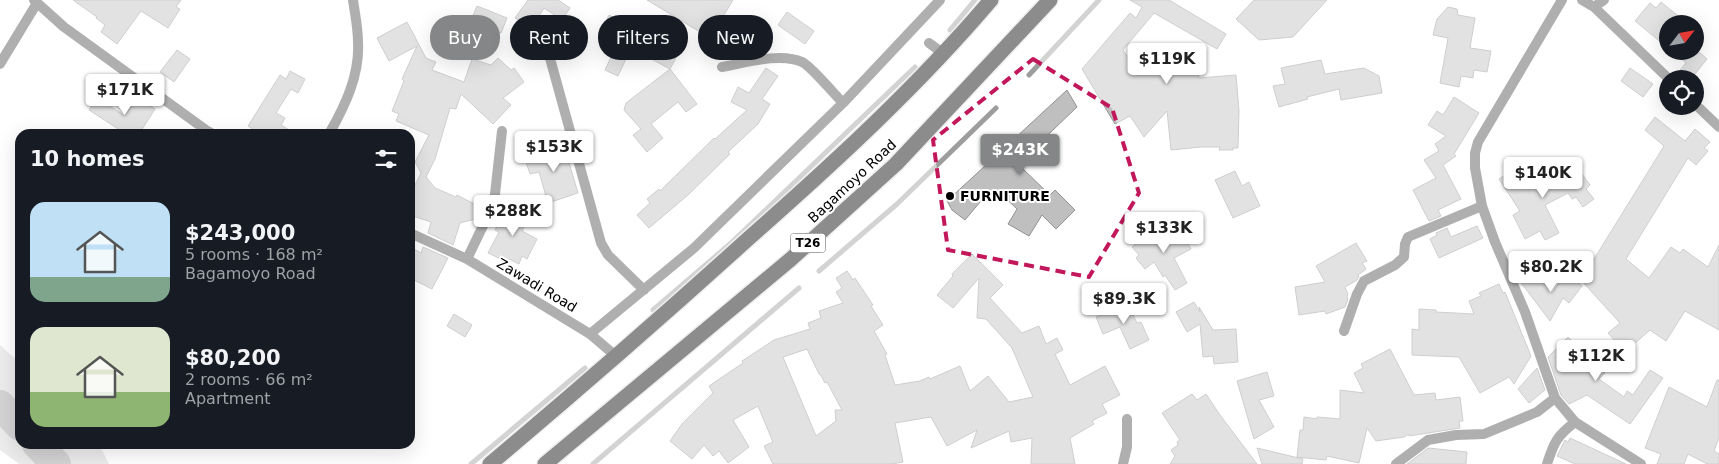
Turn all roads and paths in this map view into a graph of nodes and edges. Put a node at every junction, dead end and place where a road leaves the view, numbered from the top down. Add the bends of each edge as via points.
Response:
1 (353, 0) edge
2 (940, 0) edge
3 (991, 0) edge
4 (1050, 0) edge
5 (1562, 0) edge
6 (1582, 0) edge
7 (1604, 0) edge
8 (36, 2) edge
9 (1594, 8) junction
10 (929, 43) dead end
11 (944, 54) junction
12 (550, 60) edge
13 (0, 64) edge
14 (722, 67) dead end
15 (1659, 70) edge
16 (843, 103) junction
17 (1704, 113) edge
18 (1719, 127) edge
19 (202, 129) edge
20 (332, 129) edge
21 (502, 131) dead end
22 (1482, 206) junction
23 (415, 235) edge
24 (467, 259) junction
25 (644, 290) junction
26 (1344, 331) dead end
27 (590, 334) junction
28 (617, 357) junction
29 (1554, 398) junction
30 (1127, 419) dead end
31 (1575, 422) junction
32 (1636, 463) edge
33 (490, 464) edge
34 (545, 464) edge
35 (1123, 464) edge
36 (1396, 464) edge
37 (1547, 464) edge

1 - 20 street via 358,44 354,79
2 - 16 street
3 - 11 highway, Bagamoyo Road
4 - 34 highway, Bagamoyo Road / T26 via 896,164 791,259
5 - 22 street via 1478,142 1474,168
6 - 9 street
7 - 9 street
8 - 13 street
8 - 19 street via 64,27
9 - 15 street
10 - 11 street
11 - 28 highway, Bagamoyo Road via 822,173
12 - 25 street via 601,243 608,255
14 - 16 street via 777,58 803,62
16 - 25 street via 694,248
17 - 18 street
21 - 24 street via 494,203
22 - 26 street via 1408,237 1404,257 1364,281
22 - 29 street via 1532,330
23 - 24 street, Zawadi Road
24 - 27 street, Zawadi Road
25 - 27 street
27 - 28 street, Zawadi Road
28 - 33 highway, Bagamoyo Road
29 - 31 street
29 - 36 street via 1537,412 1484,434 1428,440
30 - 35 street
31 - 32 street
31 - 37 street via 1562,432

